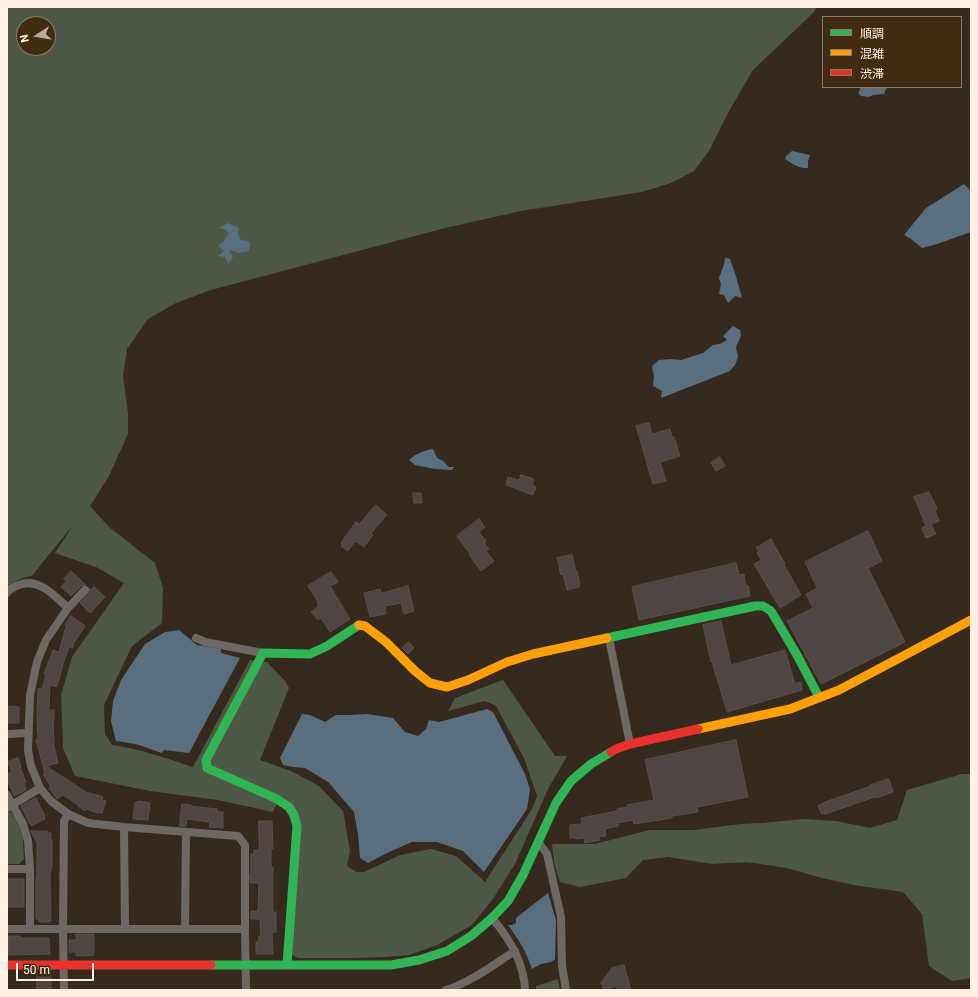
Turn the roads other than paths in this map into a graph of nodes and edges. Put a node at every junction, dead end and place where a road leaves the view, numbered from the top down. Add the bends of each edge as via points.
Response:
1 (85, 590) dead end
2 (7, 593) edge
3 (68, 608) junction
4 (971, 620) edge
5 (196, 638) dead end
6 (609, 638) junction
7 (263, 653) junction
8 (819, 698) junction
9 (28, 733) junction
10 (7, 734) edge
11 (630, 744) junction
12 (40, 788) junction
13 (7, 795) edge
14 (10, 807) edge
15 (68, 814) junction
16 (124, 827) junction
17 (186, 832) junction
18 (539, 843) junction
19 (7, 869) edge
20 (30, 869) junction
21 (492, 918) junction
22 (7, 929) edge
23 (30, 929) junction
24 (63, 929) junction
25 (125, 929) junction
26 (185, 929) junction
27 (245, 929) junction
28 (515, 951) junction
29 (7, 965) edge
30 (64, 965) junction
31 (246, 965) junction
32 (287, 965) junction
33 (459, 988) edge
34 (64, 990) edge
35 (246, 990) edge
36 (446, 990) edge
37 (525, 990) edge
38 (566, 990) edge

1 - 3 street
2 - 3 street via 20,584 31,583 45,587
3 - 9 street via 46,640 37,662 30,695
4 - 8 street via 839,690
5 - 7 street
6 - 7 street via 533,654 447,687 430,683 386,642 364,626 358,625 310,654
6 - 8 street via 763,606 771,611
6 - 11 street
7 - 32 street via 206,764 207,768 275,798 289,807 294,815 297,826
8 - 11 street via 790,709
9 - 10 street
9 - 12 street via 31,766
11 - 18 street via 591,764 571,781 556,803
12 - 14 street
12 - 15 street via 51,801
13 - 14 street
14 - 20 street via 23,824 28,842
15 - 16 street via 88,823
15 - 24 street via 64,821
16 - 17 street
16 - 25 street
17 - 26 street
17 - 27 street via 238,836 245,845
18 - 21 street via 508,901
18 - 38 street via 547,854 561,917 562,966
19 - 20 street
20 - 23 street
21 - 28 street
21 - 32 street via 471,936 446,950 419,960 391,965
22 - 23 street
23 - 24 street
24 - 25 street
24 - 30 street
25 - 26 street
26 - 27 street
27 - 31 street
28 - 33 street
28 - 37 street via 520,962
29 - 30 street
30 - 31 street
30 - 34 street
31 - 32 street
31 - 35 street
33 - 36 street

